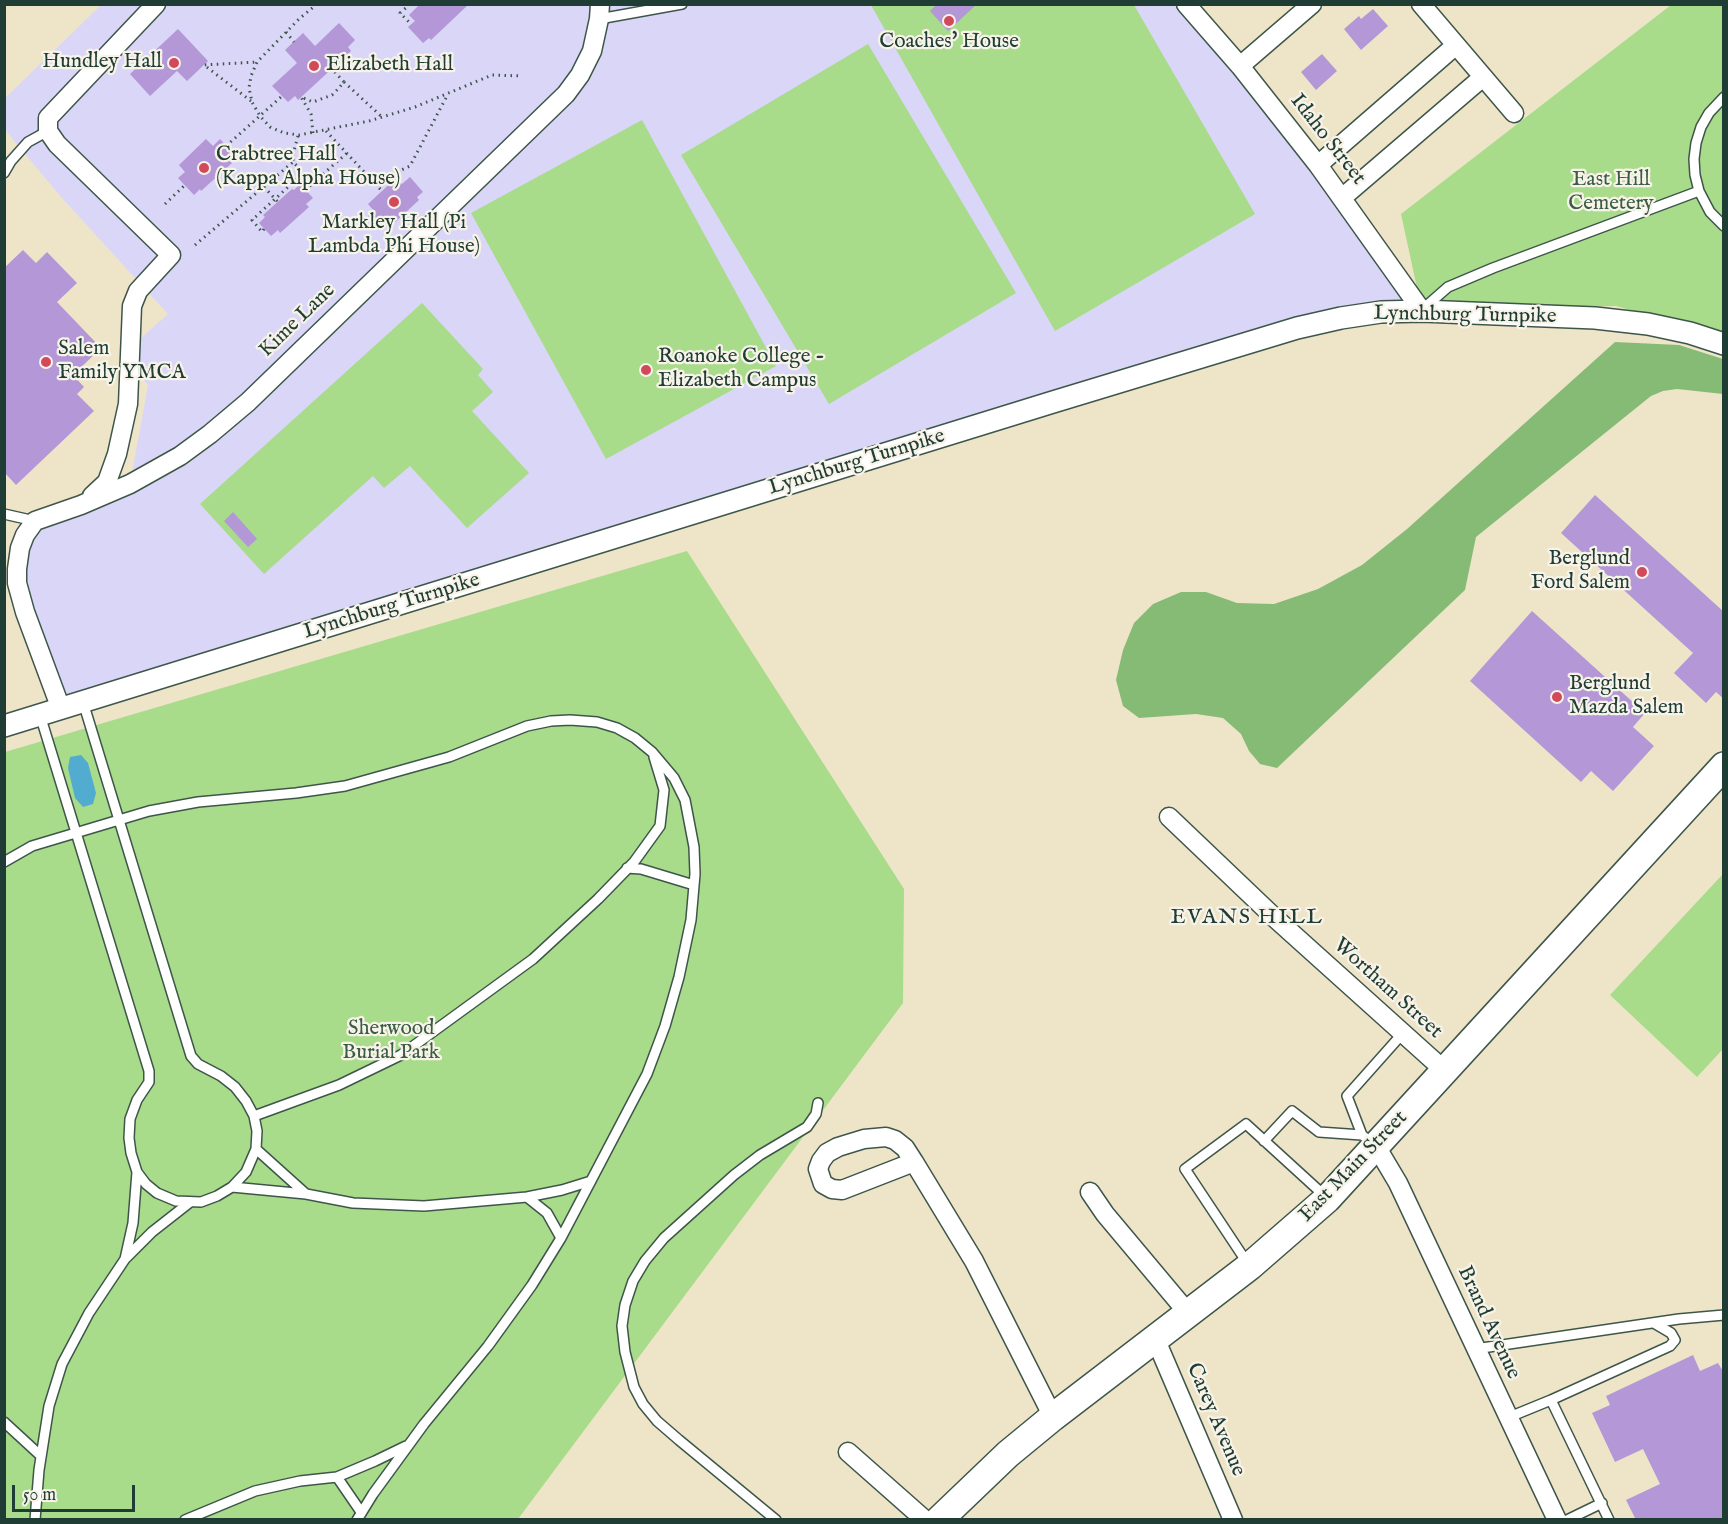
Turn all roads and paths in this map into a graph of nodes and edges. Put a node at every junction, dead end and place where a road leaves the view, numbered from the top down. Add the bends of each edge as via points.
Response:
1 (156, 4) edge
2 (316, 4) edge
3 (410, 4) edge
4 (682, 4) edge
5 (1186, 4) edge
6 (1312, 4) edge
7 (1421, 4) edge
8 (600, 12) edge
9 (411, 24) dead end
10 (286, 32) junction
11 (294, 42) dead end
12 (1456, 45) junction
13 (257, 62) junction
14 (1240, 66) junction
15 (332, 69) dead end
16 (522, 76) dead end
17 (1483, 77) junction
18 (344, 82) junction
19 (448, 93) junction
20 (282, 96) dead end
21 (1724, 97) edge
22 (252, 102) junction
23 (1514, 113) dead end
24 (260, 116) junction
25 (382, 117) junction
26 (48, 131) junction
27 (326, 131) junction
28 (313, 133) junction
29 (299, 135) junction
30 (226, 146) dead end
31 (346, 153) junction
32 (293, 162) junction
33 (1318, 165) junction
34 (4, 173) edge
35 (313, 182) junction
36 (375, 182) junction
37 (185, 185) dead end
38 (264, 187) junction
39 (382, 191) dead end
40 (1699, 191) junction
41 (1343, 198) junction
42 (276, 201) junction
43 (165, 204) dead end
44 (1724, 226) edge
45 (264, 229) dead end
46 (195, 245) dead end
47 (1422, 311) junction
48 (1724, 344) edge
49 (81, 505) junction
50 (4, 514) edge
51 (35, 520) junction
52 (11, 585) edge
53 (83, 702) junction
54 (61, 709) junction
55 (40, 715) junction
56 (4, 726) edge
57 (652, 752) junction
58 (1724, 766) edge
59 (1169, 817) dead end
60 (118, 820) junction
61 (76, 832) junction
62 (4, 862) edge
63 (627, 868) junction
64 (694, 885) junction
65 (1403, 1033) junction
66 (1444, 1071) junction
67 (818, 1103) dead end
68 (254, 1116) junction
69 (1264, 1141) junction
70 (1369, 1141) junction
71 (256, 1149) junction
72 (914, 1162) junction
73 (137, 1172) junction
74 (591, 1181) junction
75 (232, 1187) junction
76 (1090, 1192) dead end
77 (306, 1194) junction
78 (527, 1197) junction
79 (1327, 1199) junction
80 (189, 1203) junction
81 (561, 1238) junction
82 (125, 1258) junction
83 (1250, 1266) junction
84 (1188, 1313) junction
85 (1724, 1315) edge
86 (1653, 1323) junction
87 (1155, 1338) junction
88 (1475, 1349) junction
89 (1551, 1400) junction
90 (1053, 1417) junction
91 (1507, 1418) junction
92 (4, 1422) edge
93 (409, 1444) junction
94 (848, 1452) dead end
95 (41, 1455) junction
96 (337, 1477) junction
97 (1602, 1503) junction
98 (359, 1516) edge
99 (941, 1518) edge
100 (35, 1520) edge
101 (185, 1520) edge
102 (776, 1520) edge
103 (1233, 1520) edge
104 (1557, 1520) edge
105 (1567, 1520) edge
106 (1609, 1520) edge

1 - 26 street via 48,118
2 - 10 path
3 - 9 path via 400,13
4 - 8 lane, Kime Lane
5 - 14 street, Idaho Street
6 - 14 street
7 - 12 street
8 - 49 street, Kime Lane via 592,51 566,94 248,402 180,456
10 - 11 path
10 - 13 path
12 - 17 street
12 - 33 street
13 - 22 path via 249,88
13 - 22 path via 204,65
14 - 33 street, Idaho Street
15 - 18 path
16 - 19 path via 492,75
17 - 23 street
17 - 41 street
18 - 25 path
18 - 28 path via 324,99 313,102 301,98 311,114
19 - 25 path
19 - 36 path via 410,166
20 - 24 path
21 - 40 lane via 1708,113 1696,143
22 - 24 path
24 - 29 path via 270,128
24 - 30 path
25 - 27 path
26 - 34 lane via 28,142
26 - 49 street, Kime Lane via 171,255 138,291 132,306 128,404 117,454 107,482
27 - 28 path
27 - 31 path
28 - 29 path
29 - 32 path
31 - 35 path
31 - 36 path
32 - 35 path
32 - 38 path
33 - 41 street, Idaho Street
35 - 42 path via 306,189 297,178
36 - 39 path
37 - 43 path
38 - 42 path
38 - 46 path
40 - 44 lane via 1710,212
40 - 47 lane via 1448,287
41 - 47 street, Idaho Street
42 - 45 path via 252,220 262,232
47 - 48 street, Lynchburg Turnpike via 1595,318 1648,324
47 - 53 street, Lynchburg Turnpike via 1371,313 1297,328
49 - 51 street, Kime Lane
50 - 51 lane
51 - 52 street via 20,548
52 - 54 street
53 - 54 street, Lynchburg Turnpike
53 - 60 lane
54 - 55 street, Lynchburg Turnpike
55 - 56 street, Lynchburg Turnpike
55 - 61 lane
57 - 60 lane via 617,728 597,722 551,721 526,726 449,757 345,786 198,802
57 - 63 lane via 664,790 660,826
57 - 64 lane via 674,778 685,800 694,847
58 - 66 main road, East Main Street
59 - 65 street, Wortham Street
60 - 61 lane
60 - 68 lane via 191,1056 235,1087
61 - 62 lane via 32,846
61 - 73 lane via 149,1071 149,1082 130,1119 129,1146
63 - 64 lane
63 - 68 lane via 533,959 400,1055 339,1085
64 - 74 lane via 691,920 665,1026 647,1074
65 - 66 street, Wortham Street
65 - 70 lane via 1347,1096
66 - 70 main road, East Main Street
67 - 102 lane via 807,1127 734,1175 664,1238 633,1281 622,1326 634,1387 643,1404 657,1421
68 - 71 lane
69 - 70 lane via 1292,1111 1319,1132
69 - 79 lane
69 - 83 lane via 1246,1124 1185,1169
70 - 79 main road, East Main Street
70 - 88 street, Brand Avenue via 1398,1184
71 - 75 lane via 246,1172
71 - 77 lane
72 - 72 street via 905,1148 886,1137 838,1147 820,1161 818,1169 823,1184 842,1190
72 - 90 street via 974,1261
73 - 80 lane via 157,1193
73 - 82 lane via 133,1223
74 - 78 lane
74 - 81 lane
75 - 77 lane
75 - 80 lane via 218,1196
76 - 84 street
77 - 78 lane via 353,1203 424,1206
78 - 81 lane via 547,1213
79 - 83 main road, East Main Street
80 - 82 lane
81 - 93 lane via 488,1346
82 - 95 lane via 62,1364 49,1406
83 - 84 main road, East Main Street
84 - 87 main road, East Main Street
85 - 86 lane
86 - 88 lane
86 - 89 lane via 1671,1333 1675,1340 1671,1346
87 - 90 main road, East Main Street
87 - 103 street, Carey Avenue
88 - 91 street, Brand Avenue
89 - 91 lane
89 - 97 lane
90 - 99 main road, East Main Street
91 - 104 street, Brand Avenue
92 - 95 lane
93 - 96 lane
93 - 98 lane
94 - 99 street
95 - 100 lane
96 - 98 lane
96 - 101 lane via 255,1491
97 - 105 lane
97 - 106 lane

